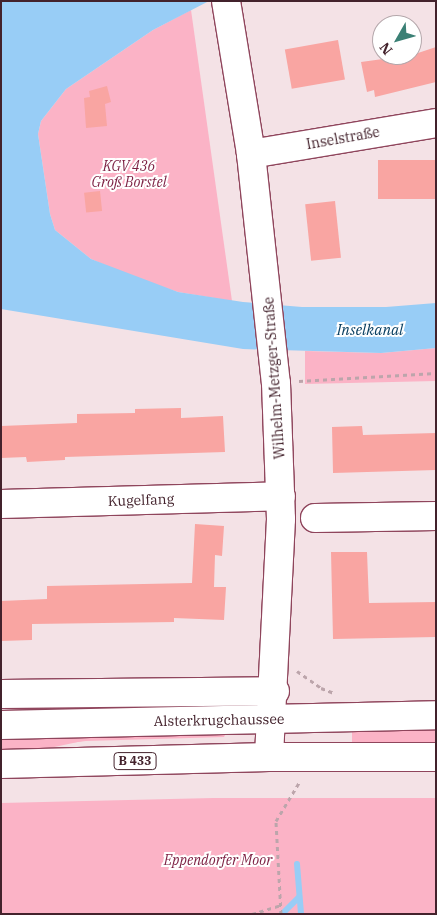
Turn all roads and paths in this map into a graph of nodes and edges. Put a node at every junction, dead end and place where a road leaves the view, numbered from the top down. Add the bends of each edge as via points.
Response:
1 (226, 4) edge
2 (436, 123) edge
3 (251, 154) junction
4 (436, 373) edge
5 (275, 375) junction
6 (281, 496) junction
7 (1, 504) edge
8 (436, 516) edge
9 (315, 518) dead end
10 (292, 670) dead end
11 (274, 691) junction
12 (1, 694) edge
13 (336, 700) dead end
14 (436, 715) edge
15 (272, 719) junction
16 (1, 725) edge
17 (269, 757) junction
18 (436, 757) edge
19 (1, 764) edge
20 (304, 775) dead end
21 (282, 905) junction
22 (252, 914) edge
23 (281, 914) edge

1 - 3 street, Wilhelm-Metzger-Straße
2 - 3 street, Inselstraße
3 - 5 street, Wilhelm-Metzger-Straße
4 - 5 path
5 - 6 street, Wilhelm-Metzger-Straße
6 - 7 street, Kugelfang
6 - 11 street, Wilhelm-Metzger-Straße
8 - 9 street
10 - 13 path via 335,693
11 - 12 street, Alsterkrugchaussee
11 - 15 street, Wilhelm-Metzger-Straße
14 - 15 street, Alsterkrugchaussee
15 - 16 street, Alsterkrugchaussee
15 - 17 street, Wilhelm-Metzger-Straße
17 - 18 street, B 433
17 - 19 street, B 433
20 - 21 path via 276,821
21 - 22 path
21 - 23 path

